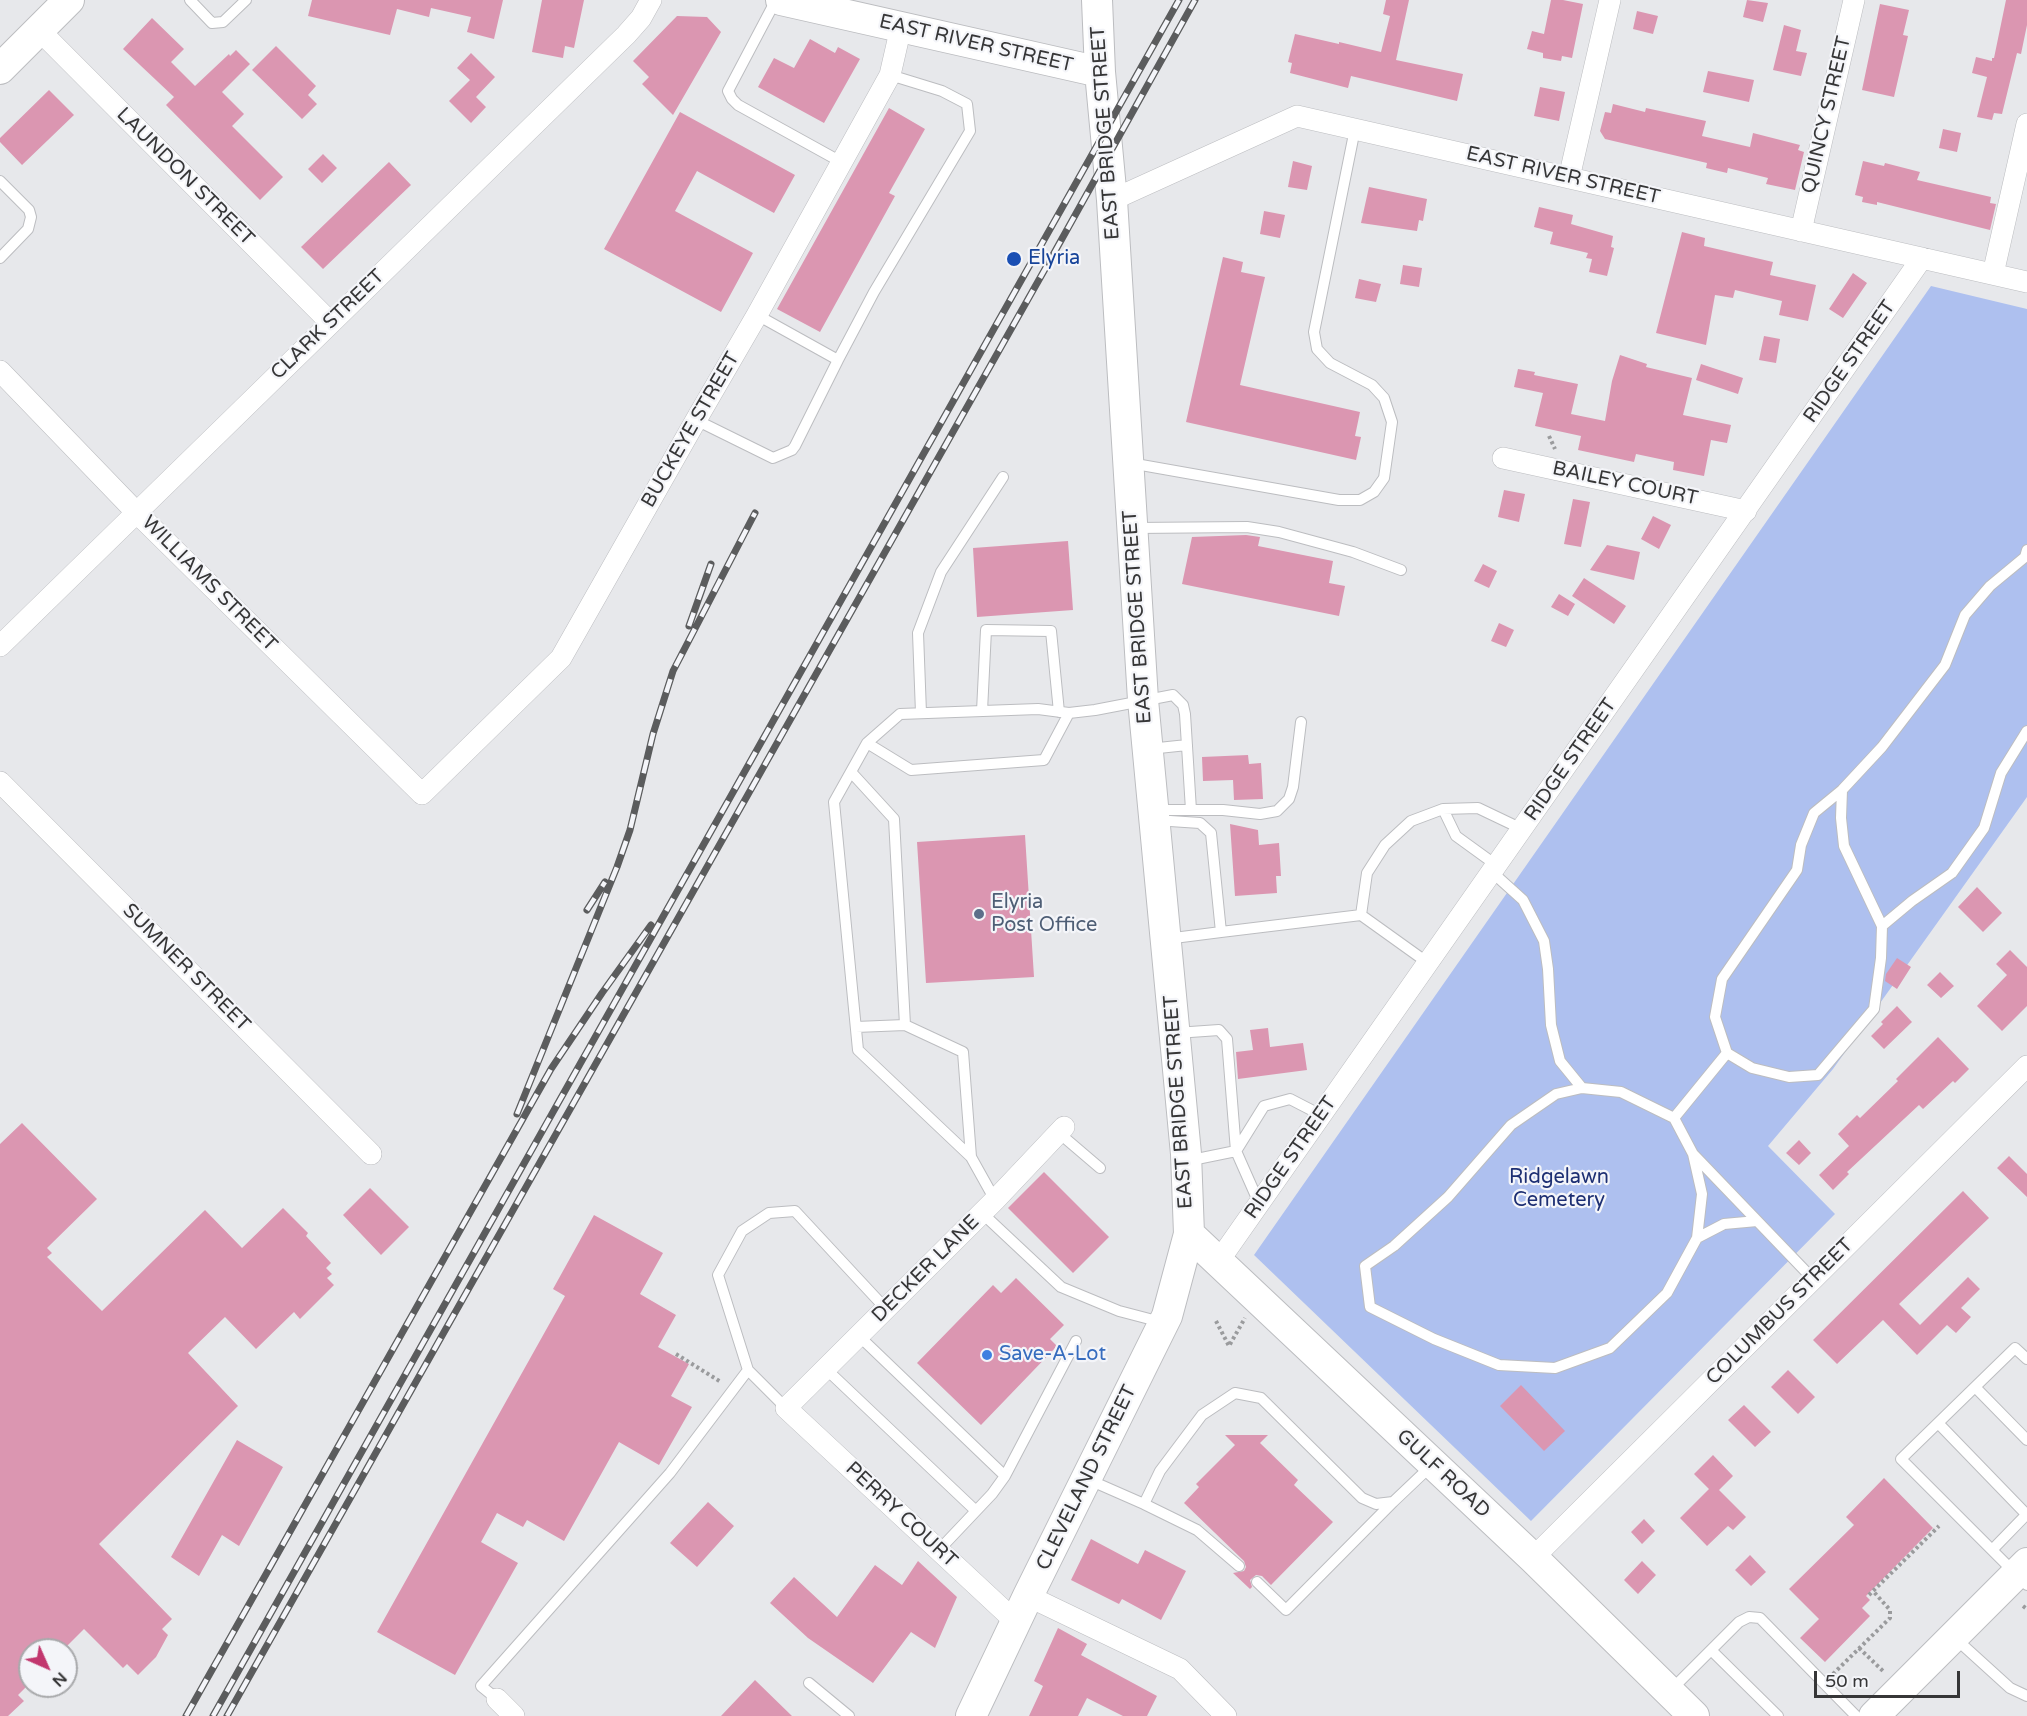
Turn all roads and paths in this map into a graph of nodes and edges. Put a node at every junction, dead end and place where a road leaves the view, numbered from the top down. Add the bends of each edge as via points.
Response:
1 (69, 0) edge
2 (190, 0) edge
3 (246, 0) edge
4 (651, 0) edge
5 (776, 0) edge
6 (781, 0) edge
7 (1097, 0) edge
8 (1610, 0) edge
9 (1854, 0) edge
10 (817, 4) edge
11 (869, 10) edge
12 (900, 27) junction
13 (39, 30) junction
14 (0, 69) edge
15 (1100, 72) junction
16 (890, 75) junction
17 (2027, 124) edge
18 (1355, 129) junction
19 (843, 163) junction
20 (1569, 178) junction
21 (0, 181) edge
22 (1112, 200) junction
23 (1801, 231) junction
24 (0, 258) edge
25 (1922, 258) junction
26 (1993, 274) junction
27 (2027, 282) edge
28 (757, 315) junction
29 (331, 323) junction
30 (838, 360) junction
31 (0, 371) edge
32 (696, 420) junction
33 (1503, 458) dead end
34 (1127, 462) junction
35 (1003, 477) dead end
36 (1746, 511) junction
37 (137, 513) junction
38 (1131, 528) junction
39 (2027, 550) edge
40 (1401, 570) dead end
41 (0, 646) edge
42 (1143, 700) junction
43 (982, 711) junction
44 (1064, 712) junction
45 (921, 713) junction
46 (1301, 722) dead end
47 (2027, 731) edge
48 (867, 743) junction
49 (1187, 745) junction
50 (1148, 750) junction
51 (851, 772) junction
52 (0, 782) edge
53 (1842, 790) junction
54 (422, 794) joint
55 (1443, 809) junction
56 (1191, 810) junction
57 (1154, 815) junction
58 (1522, 829) junction
59 (1494, 869) junction
60 (1361, 915) junction
61 (1881, 926) junction
62 (1221, 932) junction
63 (1166, 939) junction
64 (1428, 963) junction
65 (905, 1024) junction
66 (856, 1028) junction
67 (1175, 1033) junction
68 (1727, 1053) junction
69 (2027, 1066) edge
70 (1582, 1088) junction
71 (1321, 1116) junction
72 (1674, 1118) junction
73 (1061, 1130) joint
74 (1236, 1151) junction
75 (371, 1154) dead end
76 (1693, 1154) junction
77 (971, 1157) junction
78 (1186, 1161) junction
79 (1100, 1168) dead end
80 (1259, 1203) junction
81 (988, 1206) junction
82 (1757, 1221) junction
83 (1189, 1234) junction
84 (1697, 1238) junction
85 (1218, 1262) junction
86 (1813, 1279) junction
87 (886, 1309) junction
88 (1245, 1318) dead end
89 (1216, 1321) dead end
90 (1164, 1323) junction
91 (859, 1335) junction
92 (1076, 1341) dead end
93 (676, 1353) dead end
94 (2027, 1359) edge
95 (825, 1369) junction
96 (748, 1370) junction
97 (1975, 1387) junction
98 (733, 1390) junction
99 (786, 1408) junction
100 (1938, 1423) junction
101 (2027, 1440) edge
102 (1433, 1464) junction
103 (1005, 1476) junction
104 (1086, 1479) junction
105 (1393, 1502) junction
106 (1144, 1504) junction
107 (976, 1511) junction
108 (2027, 1515) edge
109 (1939, 1526) dead end
110 (939, 1550) junction
111 (1992, 1550) junction
112 (1533, 1558) junction
113 (1239, 1566) dead end
114 (2023, 1574) edge
115 (1257, 1582) dead end
116 (1022, 1609) junction
117 (1953, 1636) junction
118 (1859, 1648) junction
119 (1711, 1650) junction
120 (1883, 1671) dead end
121 (1829, 1678) dead end
122 (809, 1683) dead end
123 (1669, 1692) junction
124 (2027, 1696) edge
125 (497, 1699) joint
126 (514, 1716) edge
127 (849, 1716) edge
128 (971, 1716) edge
129 (1226, 1716) edge
130 (1694, 1716) edge
131 (1778, 1716) edge
132 (1856, 1716) edge
133 (1874, 1716) edge

1 - 13 main road
2 - 3 lane via 212,23 223,22
4 - 29 street, CLARK STREET via 626,35
5 - 19 lane via 728,91 738,105
6 - 10 main road, EAST RIVER STREET
7 - 15 main road, EAST BRIDGE STREET
8 - 20 street
9 - 23 street, QUINCY STREET
10 - 11 main road, EAST RIVER STREET
11 - 12 main road, EAST RIVER STREET
12 - 15 main road, EAST RIVER STREET
12 - 16 street, BUCKEYE STREET
13 - 14 main road
13 - 29 street, LAUNDON STREET
15 - 22 main road, EAST BRIDGE STREET
16 - 19 street, BUCKEYE STREET
16 - 30 lane via 942,91 967,105 970,131
17 - 26 street
18 - 20 street, EAST RIVER STREET
18 - 22 street, EAST RIVER STREET via 1297,116
18 - 34 lane via 1314,332 1317,349 1330,363 1372,385 1384,398 1392,422 1384,478 1374,492 1360,500 1339,500
19 - 28 street, BUCKEYE STREET
20 - 23 street, EAST RIVER STREET
21 - 24 lane via 29,210 31,217 28,229
22 - 34 main road, EAST BRIDGE STREET
23 - 25 street, EAST RIVER STREET
25 - 26 street, EAST RIVER STREET
25 - 36 street, RIDGE STREET
26 - 27 street, EAST RIVER STREET
28 - 30 lane
28 - 32 street, BUCKEYE STREET
29 - 37 street, CLARK STREET
30 - 32 lane via 792,450 773,458
31 - 37 street, WILLIAMS STREET
32 - 54 street, BUCKEYE STREET via 561,658
33 - 36 street, BAILEY COURT
34 - 38 main road, EAST BRIDGE STREET
35 - 45 lane via 941,572 918,633
36 - 58 street, RIDGE STREET
37 - 41 street, CLARK STREET
37 - 54 street, WILLIAMS STREET
38 - 40 lane via 1247,527 1353,552
38 - 42 main road, EAST BRIDGE STREET
39 - 53 lane via 1965,615 1945,664 1882,747
42 - 44 lane
42 - 49 lane via 1178,697 1184,705
42 - 50 main road, EAST BRIDGE STREET
43 - 44 lane
43 - 44 lane via 986,630 1051,631
43 - 45 lane
44 - 48 lane via 1044,760 911,770
45 - 48 lane via 900,714
46 - 56 lane via 1293,787 1283,807 1260,813
47 - 61 lane via 2001,773 1984,828 1952,873
48 - 51 lane
49 - 50 lane
49 - 56 lane
50 - 57 main road, EAST BRIDGE STREET
51 - 65 lane via 894,819
51 - 66 lane via 834,802
52 - 75 street, SUMNER STREET
53 - 61 lane via 1844,846
53 - 68 lane via 1814,813 1801,845 1797,870 1722,979 1715,1017
55 - 58 lane via 1478,808
55 - 59 lane via 1456,836
55 - 60 lane via 1411,820 1385,845 1367,873
56 - 57 lane
57 - 62 lane via 1200,823 1211,833
57 - 63 main road, EAST BRIDGE STREET
58 - 59 street, RIDGE STREET
59 - 64 street, RIDGE STREET
59 - 70 lane via 1523,900 1544,941 1551,1025 1560,1061
60 - 62 lane
60 - 64 lane
61 - 68 lane via 1874,1009 1818,1075 1789,1077 1752,1068
62 - 63 lane
63 - 67 main road, EAST BRIDGE STREET
64 - 71 street, RIDGE STREET
65 - 66 lane
65 - 77 lane via 963,1052
66 - 77 lane via 858,1050
67 - 74 lane via 1219,1030 1227,1039
67 - 78 main road, EAST BRIDGE STREET
68 - 72 lane
69 - 86 street, COLUMBUS STREET
70 - 72 lane via 1621,1092
70 - 84 lane via 1556,1094 1511,1125 1448,1197 1394,1246 1365,1266 1370,1307 1498,1365 1555,1368 1610,1348 1667,1293
71 - 74 lane via 1290,1099 1264,1106
71 - 80 street, RIDGE STREET
72 - 76 lane
73 - 79 lane
73 - 81 street, DECKER LANE
74 - 78 lane
74 - 80 lane
76 - 82 lane
76 - 84 lane via 1702,1194
77 - 81 lane
78 - 83 main road, EAST BRIDGE STREET
80 - 85 street, RIDGE STREET
81 - 87 street, DECKER LANE
81 - 90 lane via 1061,1287 1119,1311
82 - 84 lane via 1724,1224
82 - 86 lane
83 - 85 main road, GULF ROAD
83 - 90 main road, CLEVELAND STREET
85 - 102 main road, GULF ROAD
86 - 112 street, COLUMBUS STREET
87 - 91 street, DECKER LANE
87 - 96 lane via 795,1210 769,1213 742,1231 718,1275
88 - 89 path via 1229,1346
90 - 104 main road, CLEVELAND STREET
91 - 95 street, DECKER LANE
91 - 103 lane
92 - 103 lane
93 - 98 path
94 - 97 lane via 2015,1348
95 - 99 street, DECKER LANE
95 - 107 lane
96 - 98 lane
96 - 99 lane
97 - 100 lane
97 - 101 lane
98 - 125 lane via 670,1473 481,1686
99 - 110 street, PERRY COURT
100 - 108 lane
100 - 111 lane via 1900,1459
102 - 105 lane
102 - 112 main road, GULF ROAD
103 - 107 lane
104 - 106 lane
104 - 116 main road, CLEVELAND STREET
105 - 106 lane via 1376,1504 1362,1498 1261,1398 1235,1394 1202,1415 1160,1471
105 - 115 lane via 1286,1610
106 - 113 lane via 1197,1530
107 - 110 lane
108 - 111 lane
109 - 118 path via 1871,1593 1888,1606 1891,1614
110 - 116 street, PERRY COURT
111 - 114 lane
112 - 123 main road, GULF ROAD
114 - 117 main road
116 - 128 main road, CLEVELAND STREET
116 - 129 street, PERRY COURT via 1180,1669
117 - 124 lane via 2010,1688
117 - 133 main road
118 - 120 path
118 - 121 path
119 - 123 lane
119 - 131 lane
119 - 132 lane via 1739,1622 1749,1617 1760,1618
122 - 127 lane
123 - 130 main road, GULF ROAD
125 - 126 street

